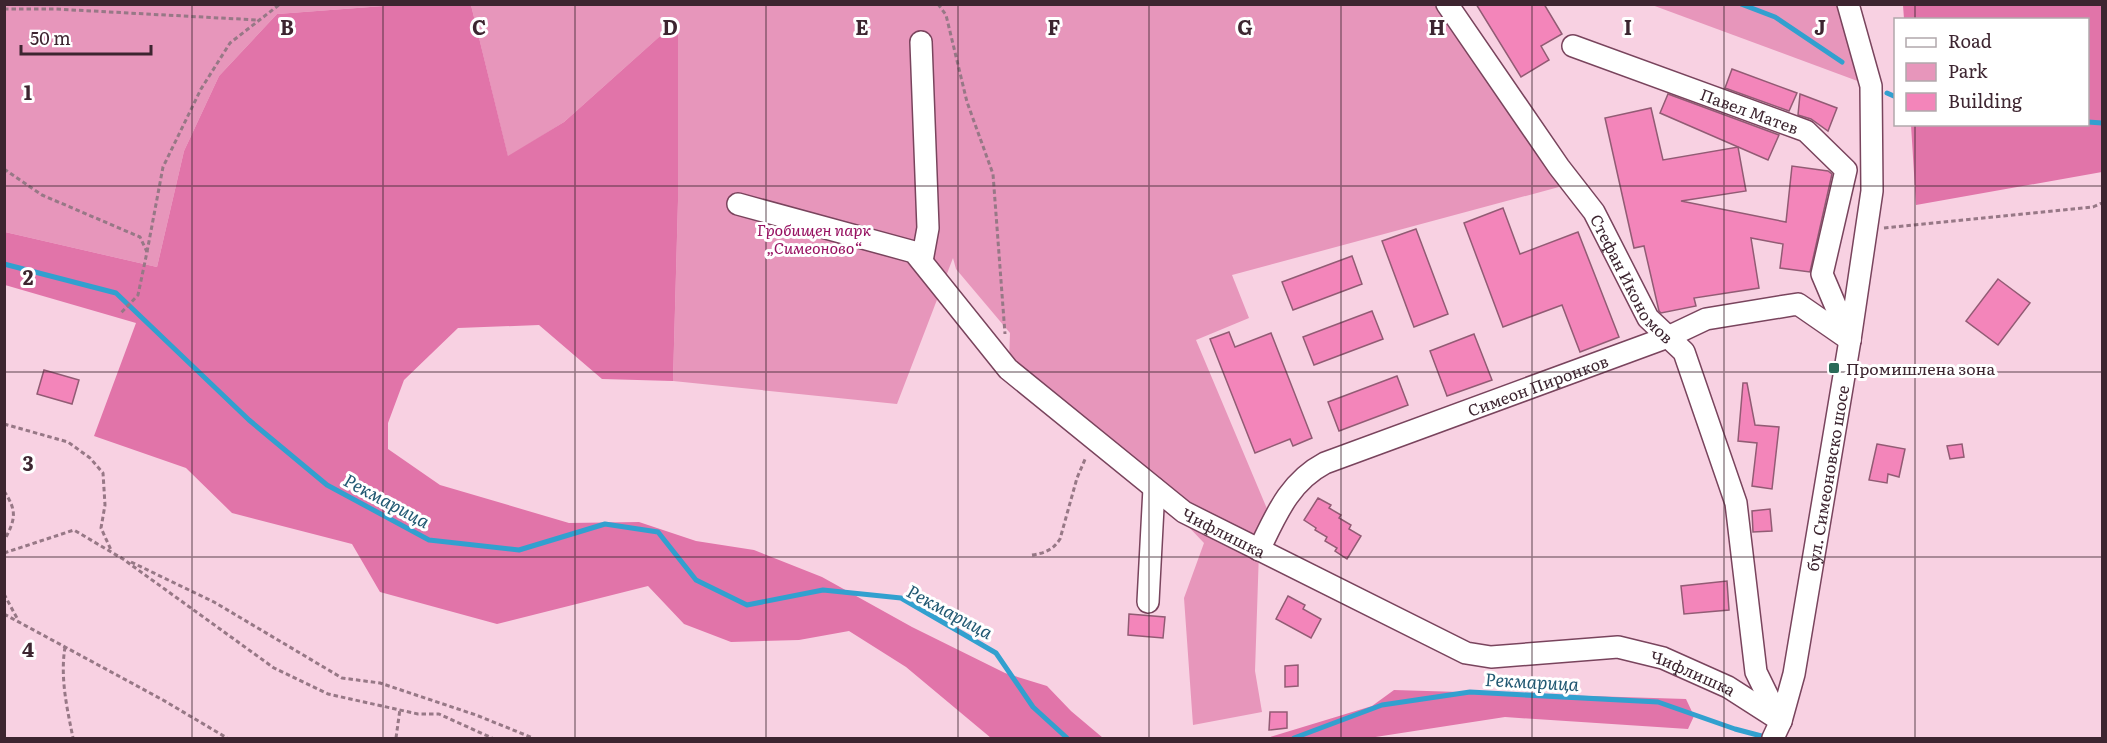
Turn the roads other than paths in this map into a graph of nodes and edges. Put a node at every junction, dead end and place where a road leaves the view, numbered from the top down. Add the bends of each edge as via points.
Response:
1 (1447, 4) edge
2 (1848, 4) edge
3 (921, 42) dead end
4 (1573, 46) dead end
5 (738, 204) dead end
6 (922, 261) junction
7 (1668, 337) junction
8 (1850, 340) junction
9 (1154, 488) junction
10 (1259, 550) junction
11 (1148, 602) dead end
12 (1777, 729) edge

1 - 7 street, Стефан Икономов via 1594,212 1648,318
2 - 8 street, бул. Симеоновско шосе via 1871,86 1872,191
3 - 6 street via 928,228
4 - 8 street, Павел Матев via 1806,131 1846,170 1822,274
5 - 6 street, Чифлишка via 914,252
6 - 9 street, Чифлишка via 1008,369
7 - 8 street, Симеон Пиронков via 1706,319 1798,304
7 - 10 street, Симеон Пиронков via 1309,471 1290,491
7 - 12 street, Стефан Икономов via 1684,352 1737,503 1756,672
8 - 12 street, бул. Симеоновско шосе via 1794,674
9 - 10 street, Чифлишка via 1185,512
9 - 11 street
10 - 12 street, Чифлишка via 1466,653 1491,657 1618,647 1663,657 1728,687

